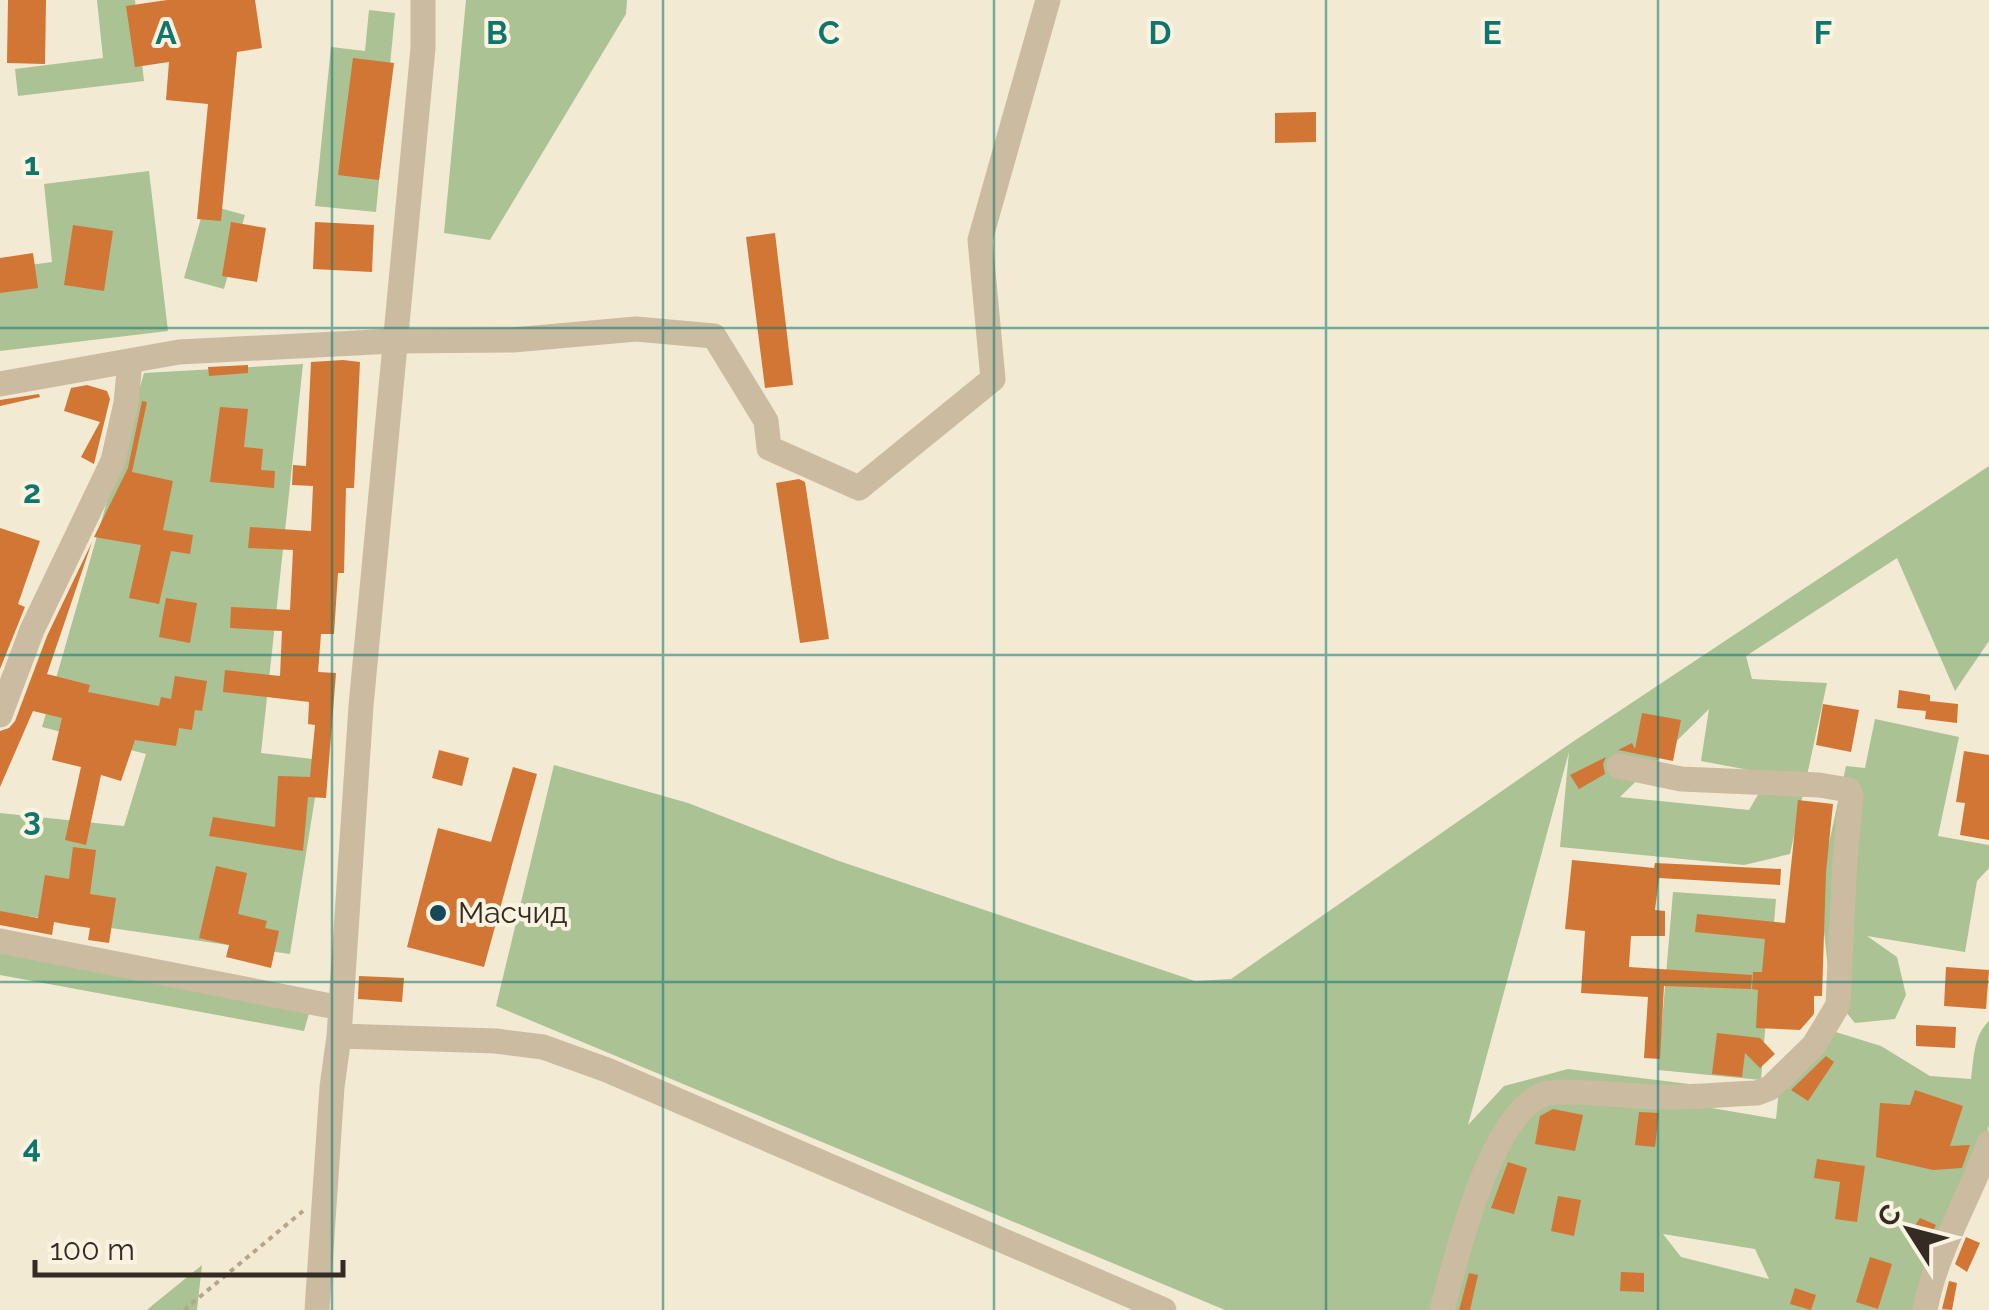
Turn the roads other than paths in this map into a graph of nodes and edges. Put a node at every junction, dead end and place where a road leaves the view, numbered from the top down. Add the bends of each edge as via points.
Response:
1 (423, 0) edge
2 (1048, 0) edge
3 (394, 341) junction
4 (130, 361) junction
5 (0, 384) edge
6 (0, 715) edge
7 (1619, 766) dead end
8 (0, 942) edge
9 (341, 1008) junction
10 (340, 1036) junction
11 (1989, 1143) edge
12 (316, 1310) edge
13 (1164, 1310) edge
14 (1442, 1310) edge
15 (1925, 1310) edge

1 - 3 street
2 - 3 street via 980,240 993,379 859,488 769,448 766,421 714,336 636,329
3 - 4 street via 179,352
3 - 9 street
4 - 5 street
4 - 6 street via 112,461 32,630
7 - 14 street via 1681,779 1849,790 1838,1005 1814,1045 1757,1093 1546,1093 1529,1103 1490,1161
8 - 9 street
9 - 10 street
10 - 12 street
10 - 13 street via 543,1047
11 - 15 street via 1935,1265

